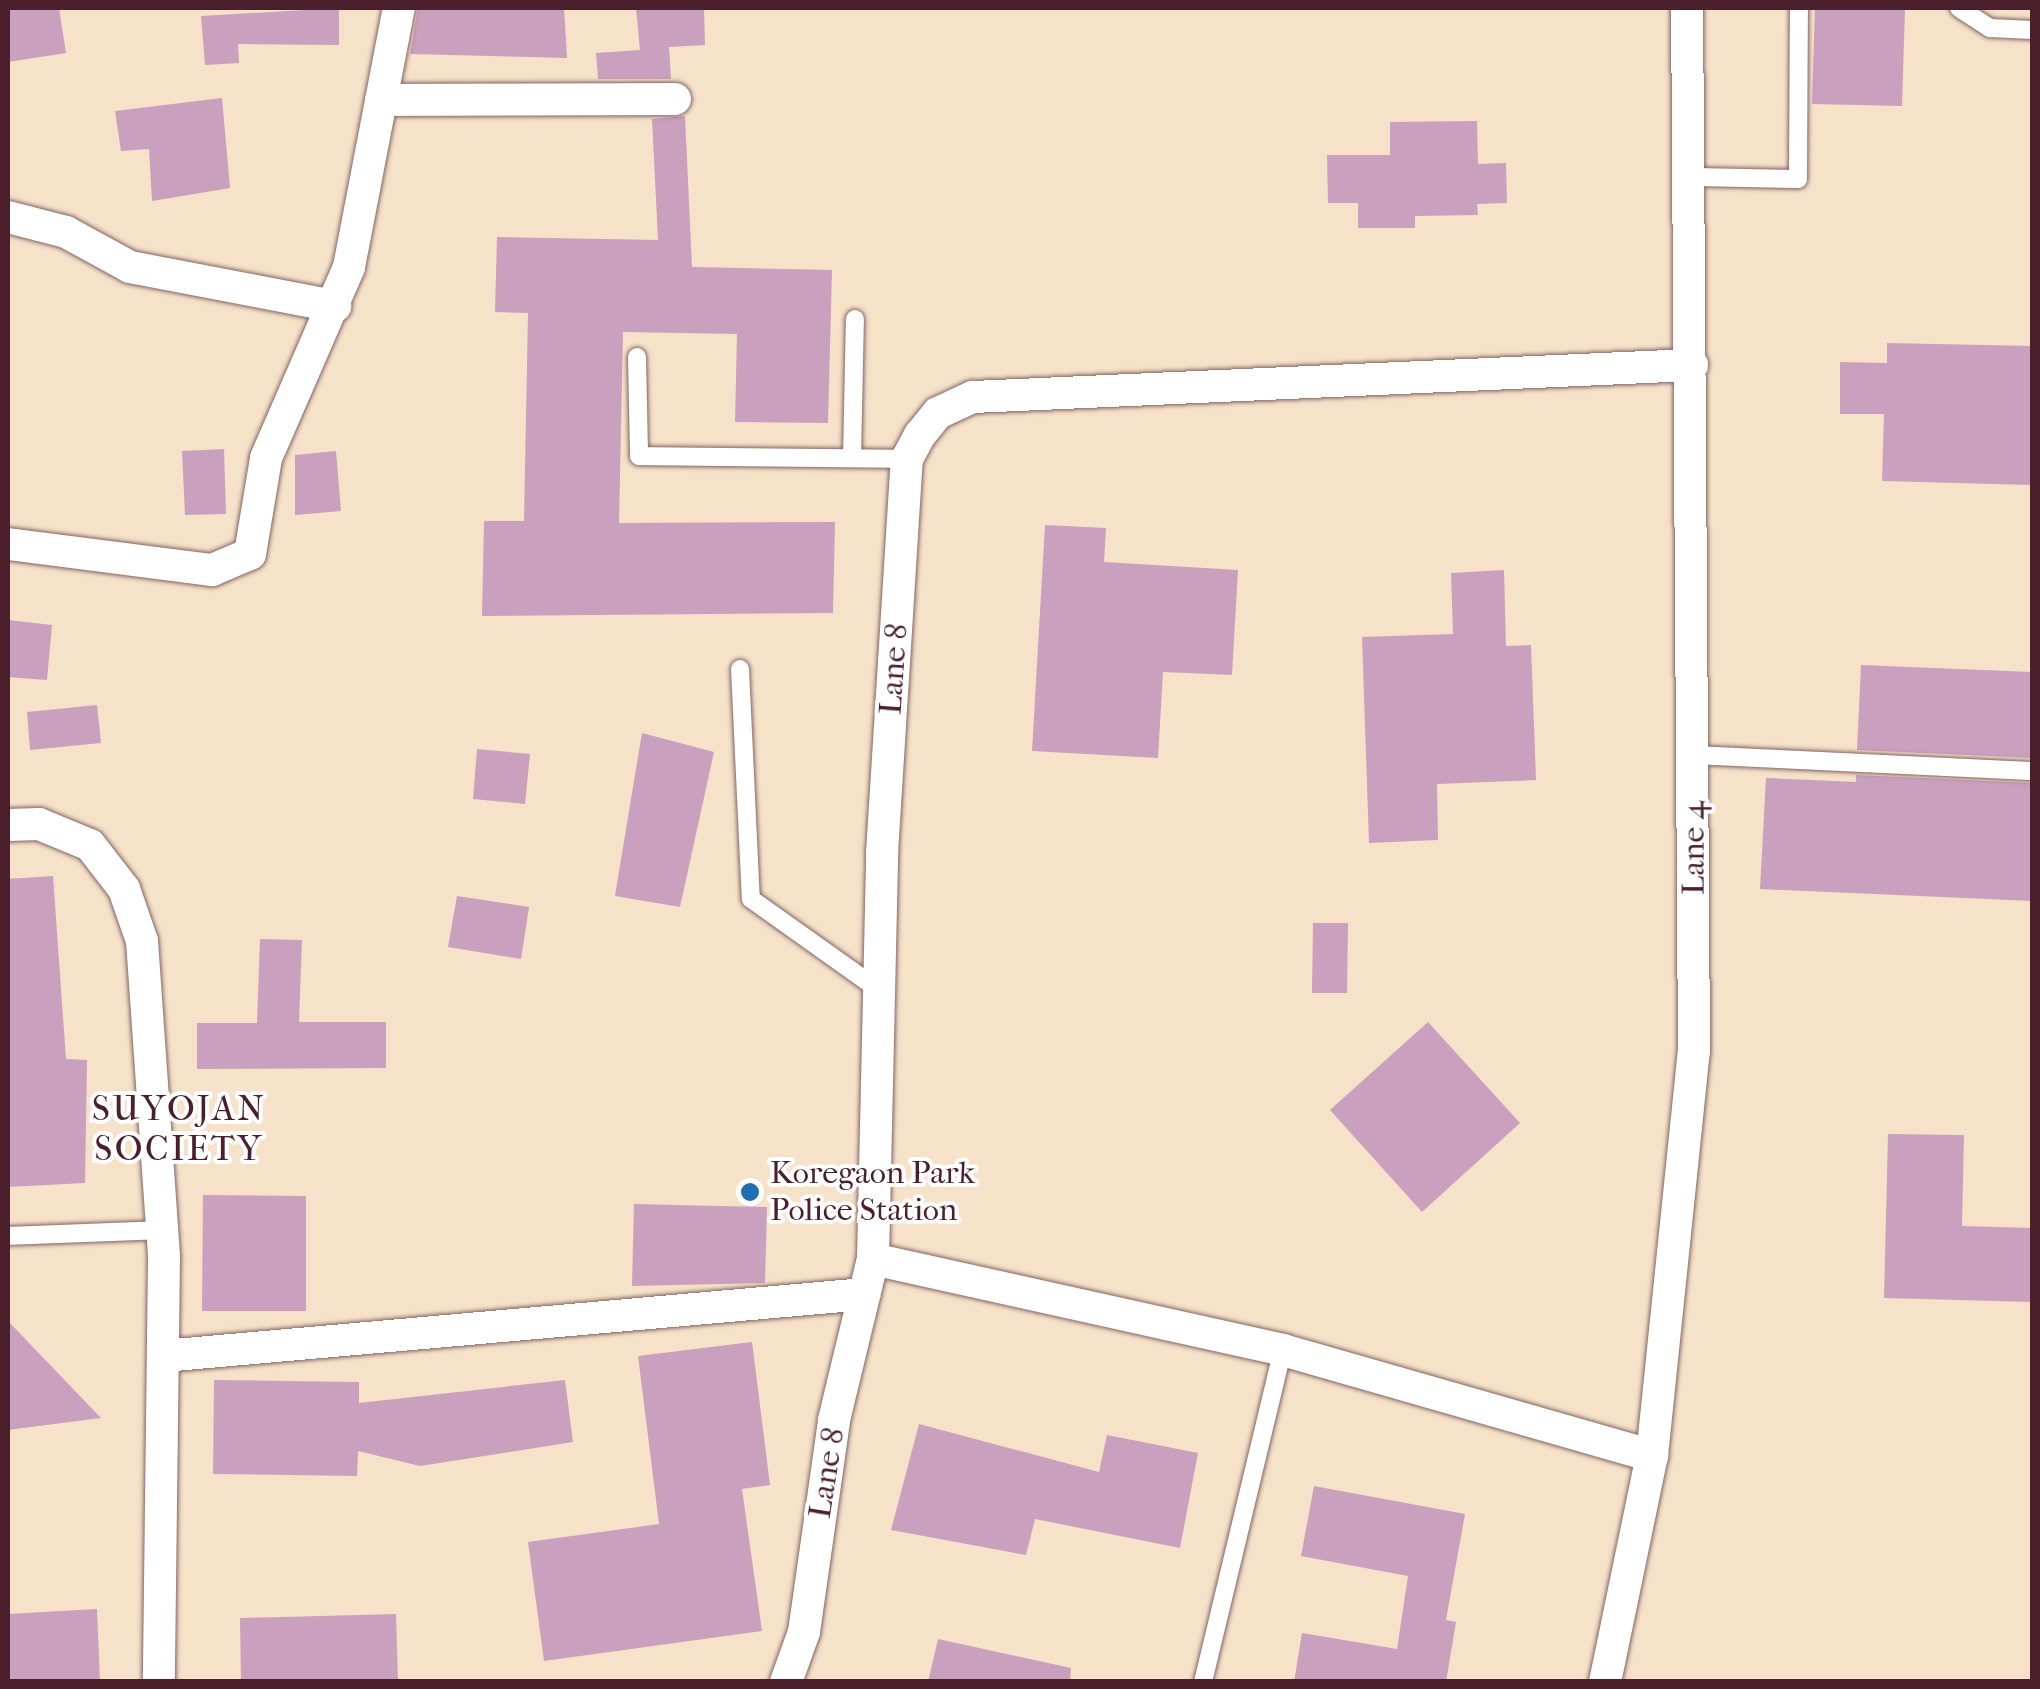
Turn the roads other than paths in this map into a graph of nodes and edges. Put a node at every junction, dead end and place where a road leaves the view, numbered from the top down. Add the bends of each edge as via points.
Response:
1 (399, 8) edge
2 (1688, 8) edge
3 (1799, 8) edge
4 (1960, 8) edge
5 (2032, 30) edge
6 (675, 99) dead end
7 (381, 100) junction
8 (1692, 178) junction
9 (8, 217) edge
10 (335, 306) junction
11 (855, 319) dead end
12 (637, 356) dead end
13 (1692, 365) junction
14 (852, 458) junction
15 (907, 458) junction
16 (8, 544) edge
17 (740, 669) dead end
18 (1693, 755) junction
19 (2032, 771) edge
20 (8, 824) edge
21 (879, 990) junction
22 (162, 1230) junction
23 (8, 1236) edge
24 (873, 1259) junction
25 (864, 1294) junction
26 (1283, 1350) junction
27 (163, 1356) junction
28 (1652, 1456) junction
29 (160, 1682) edge
30 (786, 1682) edge
31 (1203, 1682) edge
32 (1605, 1682) edge

1 - 7 street
2 - 8 street, Lane 4
3 - 8 lane via 1798,179
4 - 5 lane via 1990,28
6 - 7 street
7 - 10 street
8 - 13 street, Lane 4
9 - 10 street via 66,232 130,267
10 - 16 street via 272,442 256,543 237,567
11 - 14 lane
12 - 14 lane via 639,456
13 - 15 street via 973,397 938,413
13 - 18 street, Lane 4
14 - 15 lane
15 - 21 street, Lane 8
17 - 21 lane via 750,899
18 - 19 lane
18 - 28 street, Lane 4 via 1694,1051
20 - 22 street via 39,824 90,844 124,889 142,941
21 - 24 street, Lane 8
22 - 23 lane
22 - 27 street
24 - 25 street, Lane 8
24 - 26 street
25 - 27 street
25 - 30 street, Lane 8 via 804,1632
26 - 28 street
26 - 31 lane
27 - 29 street
28 - 32 street, Lane 4

